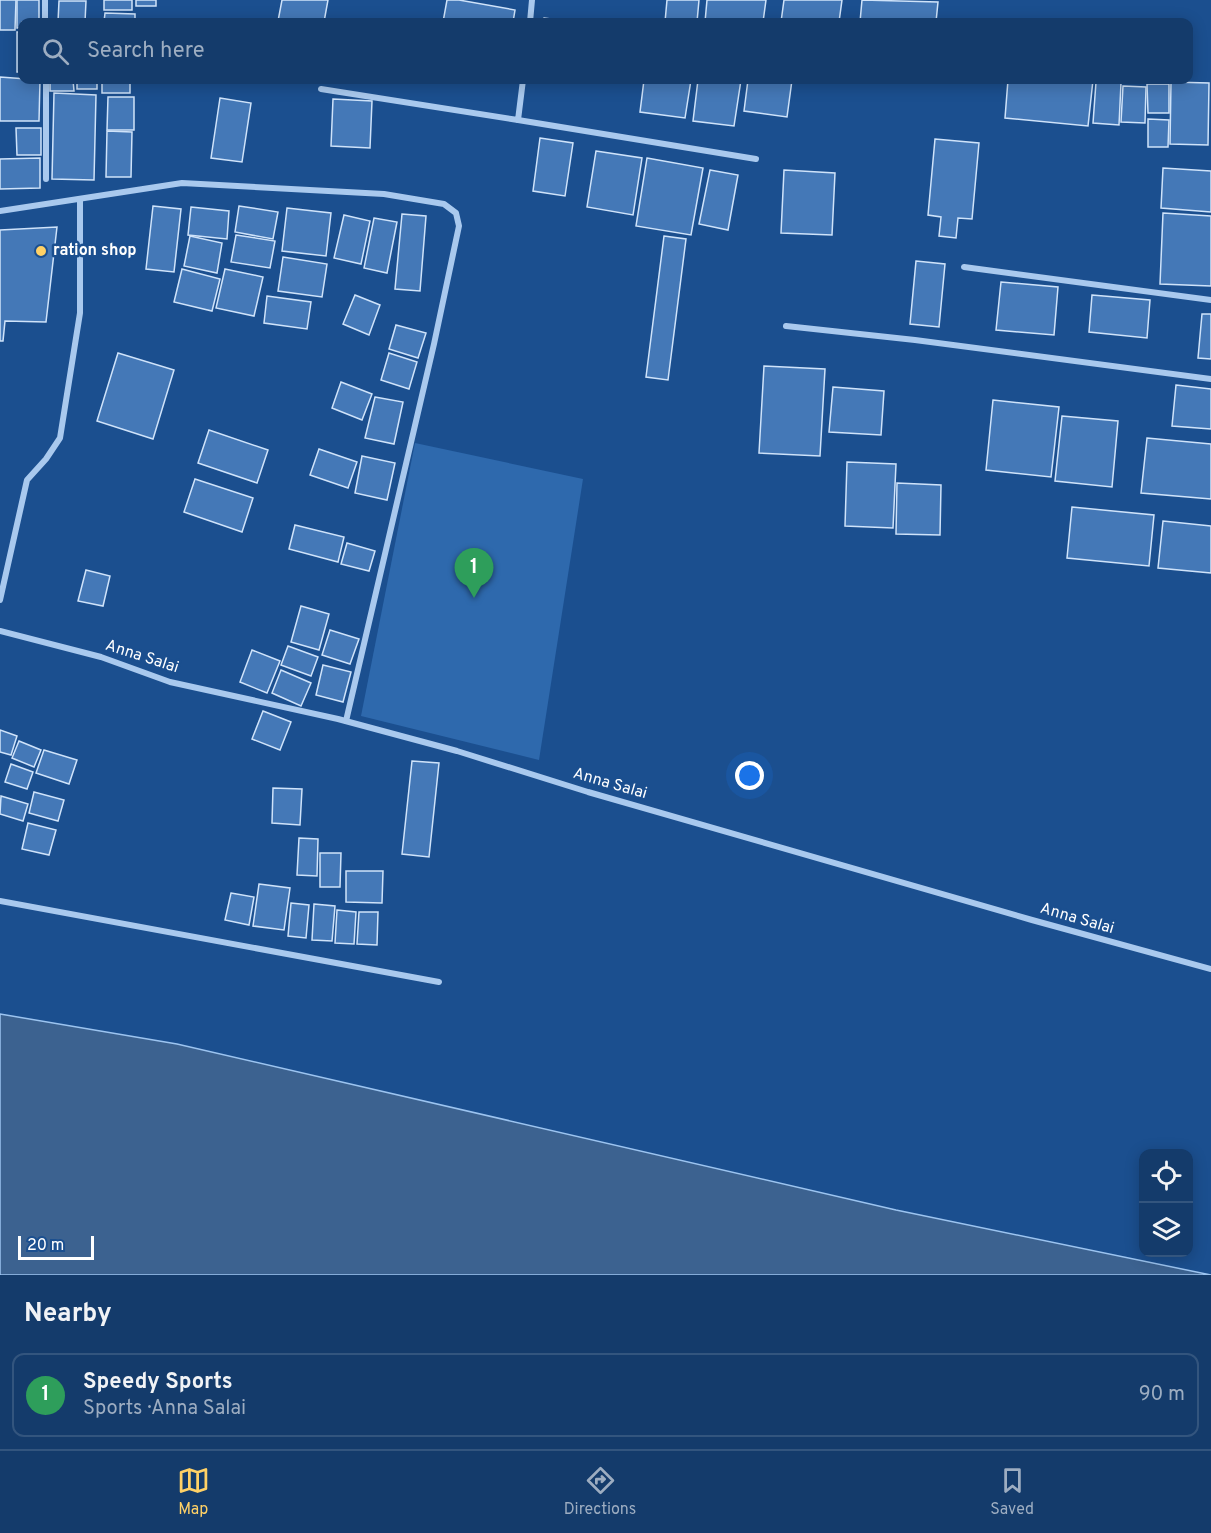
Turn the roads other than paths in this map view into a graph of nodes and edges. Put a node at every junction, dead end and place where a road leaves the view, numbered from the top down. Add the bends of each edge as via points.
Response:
1 (45, 0) edge
2 (532, 0) edge
3 (45, 18) edge
4 (530, 18) edge
5 (46, 84) edge
6 (522, 84) edge
7 (321, 89) dead end
8 (518, 120) junction
9 (756, 159) dead end
10 (46, 179) dead end
11 (80, 200) junction
12 (0, 211) edge
13 (964, 267) dead end
14 (1211, 300) edge
15 (786, 326) dead end
16 (1211, 379) edge
17 (0, 600) edge
18 (0, 631) edge
19 (346, 721) junction
20 (0, 901) edge
21 (1211, 969) edge
22 (439, 982) dead end

1 - 3 street
2 - 4 street
5 - 10 street
6 - 8 street
7 - 8 street
8 - 9 street
11 - 12 street
11 - 17 street via 80,313 60,438 27,480
11 - 19 street via 182,183 384,194 444,204 456,213 459,226 434,344
13 - 14 street
15 - 16 street
18 - 19 street, Anna Salai via 101,657 170,682
19 - 21 street, Anna Salai
20 - 22 street

